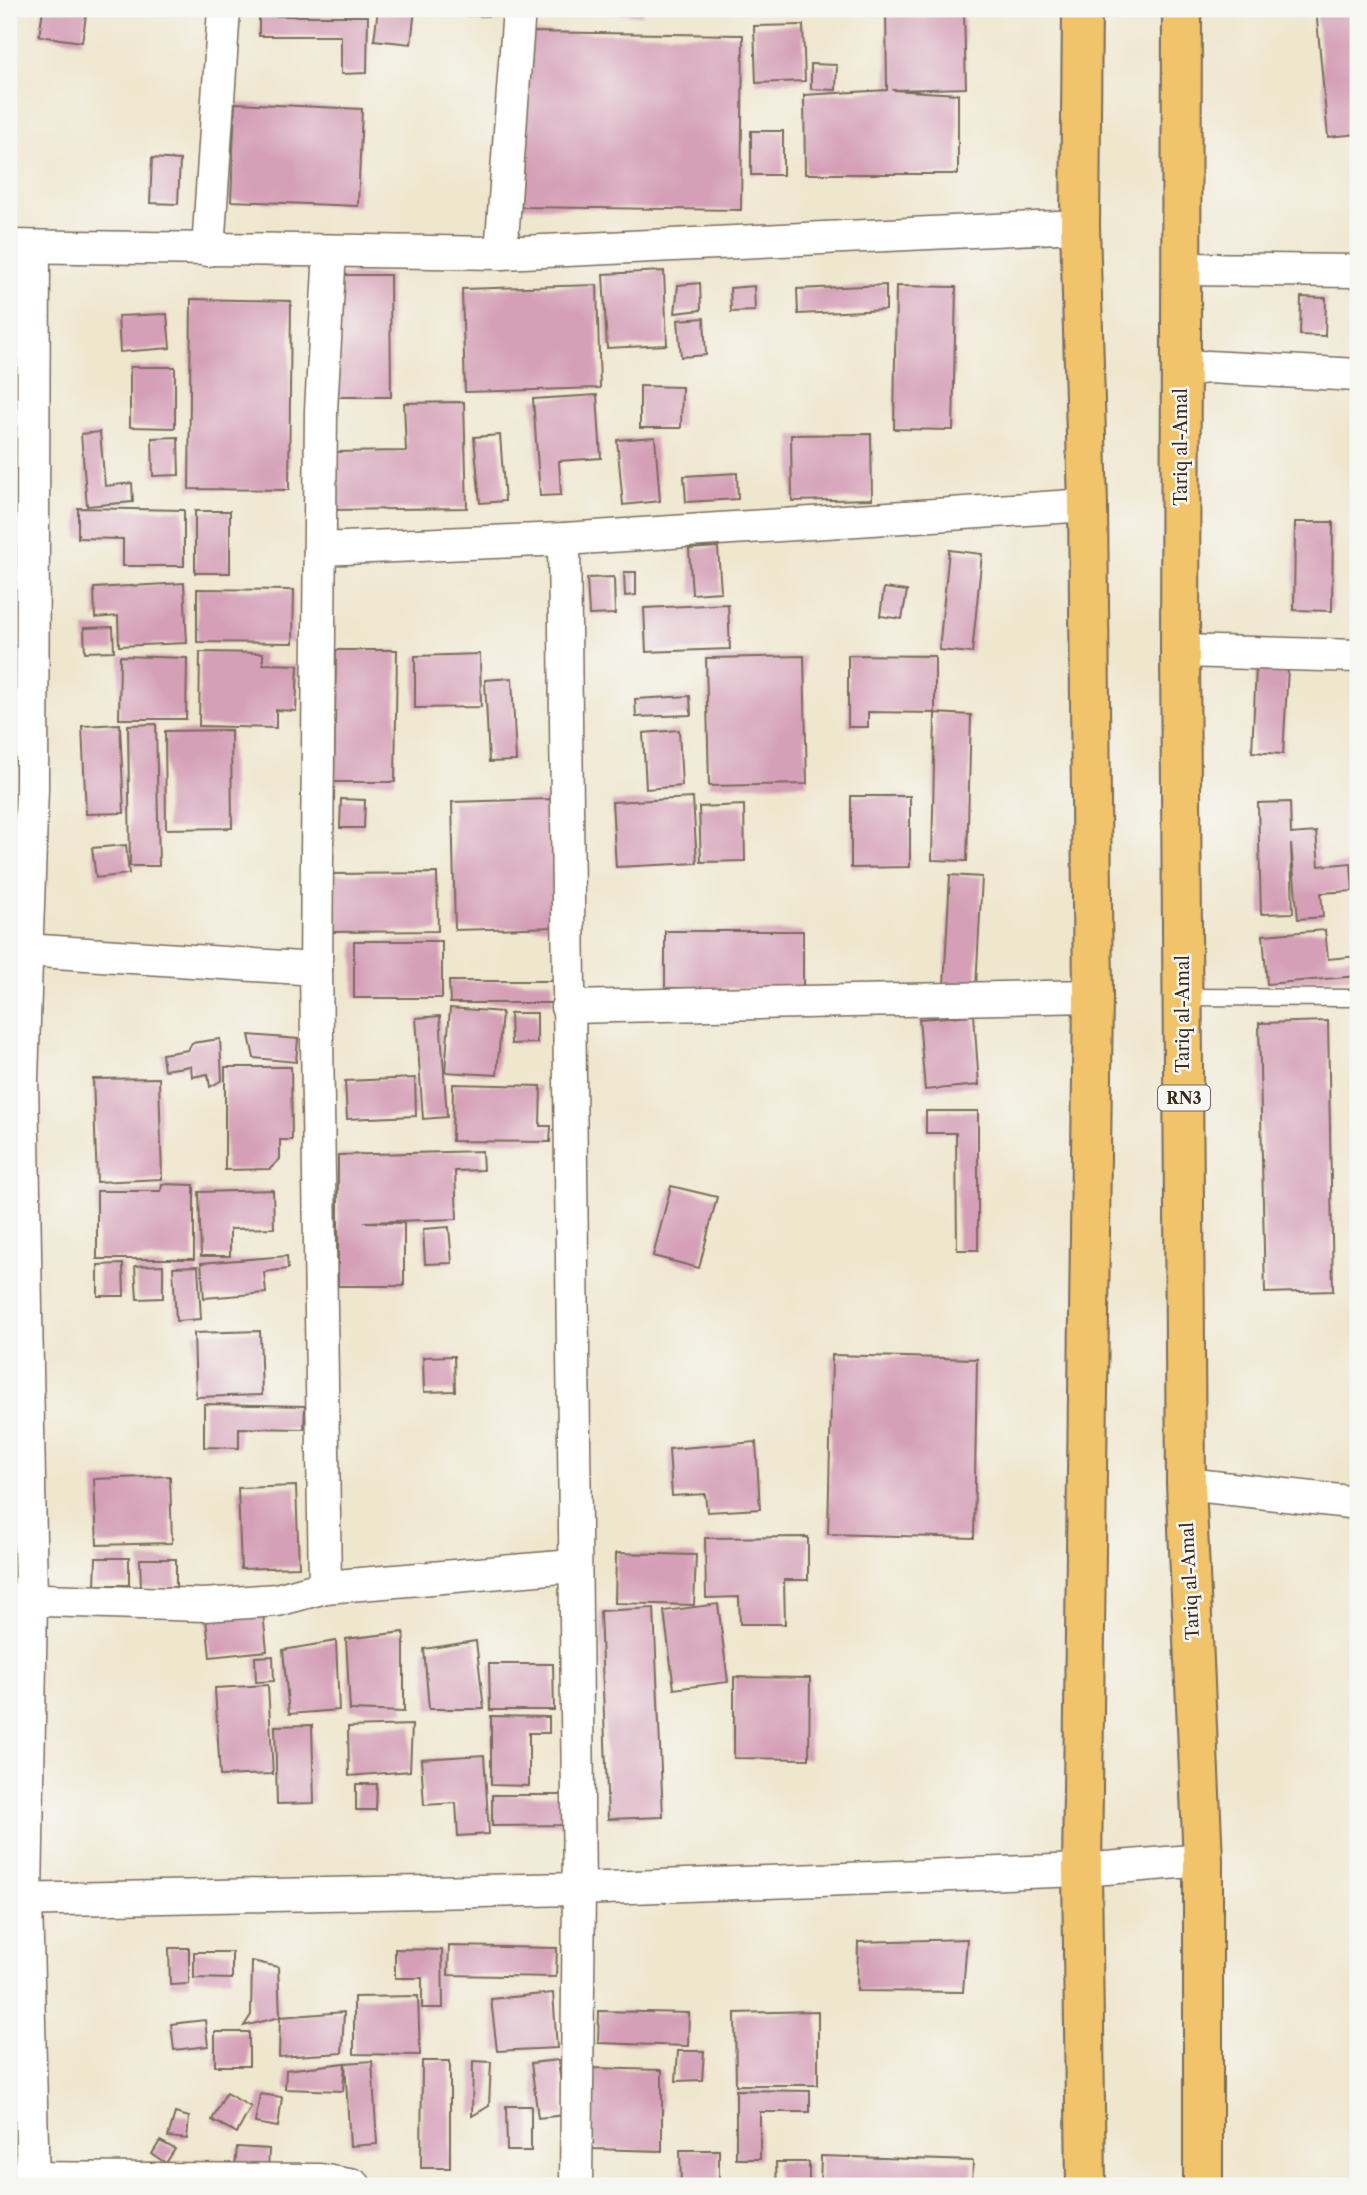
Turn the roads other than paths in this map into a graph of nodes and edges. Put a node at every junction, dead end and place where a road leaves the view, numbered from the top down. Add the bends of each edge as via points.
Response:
1 (224, 9) edge
2 (519, 9) edge
3 (1082, 9) edge
4 (1182, 9) edge
5 (1080, 226) junction
6 (21, 247) edge
7 (208, 250) junction
8 (330, 251) junction
9 (501, 253) junction
10 (1181, 269) junction
11 (1358, 271) edge
12 (1181, 370) junction
13 (1358, 375) edge
14 (1088, 505) junction
15 (564, 539) junction
16 (320, 549) junction
17 (1180, 651) junction
18 (1358, 656) edge
19 (20, 787) edge
20 (25, 950) junction
21 (316, 969) junction
22 (1093, 996) junction
23 (1183, 997) junction
24 (1358, 998) edge
25 (567, 1007) junction
26 (16, 1079) edge
27 (1186, 1483) junction
28 (1358, 1503) edge
29 (573, 1566) junction
30 (325, 1587) junction
31 (20, 1599) edge
32 (1203, 1860) junction
33 (1082, 1870) junction
34 (579, 1889) junction
35 (17, 1900) edge
36 (25, 2180) edge
37 (320, 2183) edge
38 (355, 2186) edge
39 (576, 2186) edge
40 (1086, 2186) edge
41 (1203, 2186) edge

1 - 7 street
2 - 9 street
3 - 5 highway
4 - 10 highway, Tariq al-Amal / RN3
5 - 9 street
5 - 14 highway
6 - 7 street
6 - 19 street
7 - 8 street
8 - 9 street
8 - 16 street via 321,410
10 - 11 street
10 - 12 highway, Tariq al-Amal / RN3
12 - 13 street via 1208,367
12 - 17 highway, Tariq al-Amal / RN3
14 - 15 street
14 - 22 highway
15 - 16 street
15 - 25 street
16 - 21 street
17 - 18 street
17 - 23 highway, Tariq al-Amal / RN3
19 - 20 street
20 - 21 street
20 - 26 street
21 - 30 street
22 - 25 street
22 - 33 highway
23 - 24 lane
23 - 27 highway, Tariq al-Amal / RN3
25 - 29 street
26 - 31 street
27 - 28 street
27 - 32 highway, Tariq al-Amal / RN3
29 - 30 street
29 - 34 street
30 - 31 street via 276,1600 204,1605
31 - 35 street
32 - 33 street
32 - 41 highway, Tariq al-Amal / RN3
33 - 34 street
33 - 40 highway
34 - 35 street
34 - 39 street
35 - 36 street
36 - 37 street
37 - 38 street

